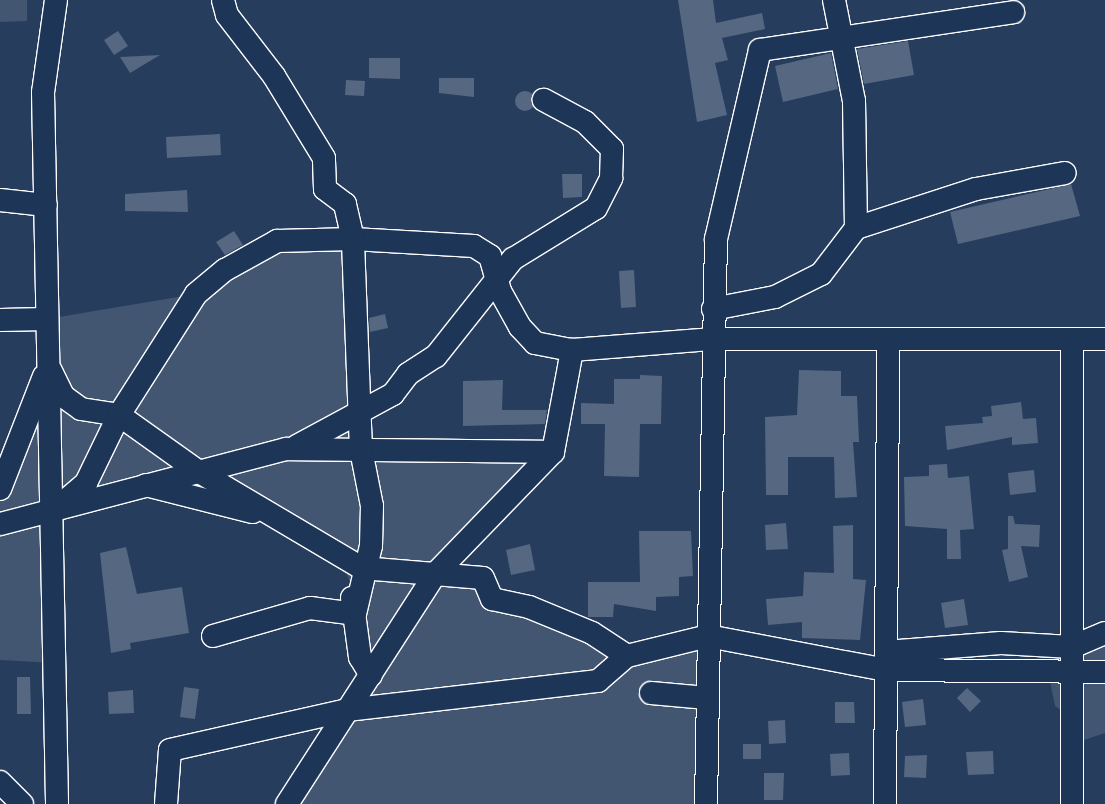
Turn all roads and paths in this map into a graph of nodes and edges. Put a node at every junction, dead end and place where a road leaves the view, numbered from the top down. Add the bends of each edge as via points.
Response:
1 (56, 0) edge
2 (223, 0) edge
3 (834, 0) edge
4 (1014, 12) dead end
5 (839, 35) junction
6 (544, 100) dead end
7 (1065, 173) dead end
8 (0, 200) edge
9 (46, 205) junction
10 (856, 228) junction
11 (353, 239) junction
12 (498, 282) junction
13 (712, 308) junction
14 (48, 319) junction
15 (0, 320) edge
16 (711, 339) junction
17 (1072, 339) junction
18 (1105, 339) edge
19 (888, 341) junction
20 (572, 350) junction
21 (48, 366) junction
22 (359, 413) junction
23 (119, 415) junction
24 (286, 449) junction
25 (361, 450) junction
26 (553, 452) junction
27 (196, 470) junction
28 (145, 484) junction
29 (0, 489) edge
30 (52, 512) junction
31 (278, 518) junction
32 (0, 524) edge
33 (339, 554) junction
34 (362, 568) junction
35 (436, 573) junction
36 (355, 614) junction
37 (1105, 633) edge
38 (213, 636) dead end
39 (708, 636) junction
40 (1072, 647) junction
41 (627, 656) junction
42 (886, 661) junction
43 (1105, 672) edge
44 (1072, 673) junction
45 (371, 674) junction
46 (651, 693) dead end
47 (707, 698) junction
48 (347, 710) junction
49 (0, 782) edge
50 (22, 804) edge
51 (57, 804) edge
52 (166, 804) edge
53 (288, 804) edge
54 (706, 804) edge
55 (885, 804) edge
56 (1072, 804) edge

1 - 9 street via 43,92
2 - 11 street via 227,15 274,76 324,158 325,189 345,204
3 - 5 street
4 - 5 street
5 - 10 street via 854,101
5 - 13 street via 760,50 716,239
6 - 12 street via 585,122 607,143 613,156 611,178 596,208 513,259
7 - 10 street via 976,190
8 - 9 street
9 - 14 street
10 - 13 street via 821,274 774,297
11 - 12 street via 474,246 490,256
11 - 22 street
11 - 23 street via 277,241 225,270 196,294
12 - 20 street via 520,327 535,343
12 - 22 street via 436,356 408,374 393,394
13 - 16 street
14 - 15 street
14 - 21 street
16 - 19 street
16 - 20 street
16 - 39 street
17 - 18 street
17 - 19 street
17 - 40 street
19 - 42 street
20 - 26 street
21 - 23 street via 63,396 81,409
21 - 29 street
21 - 30 street
22 - 24 street via 320,437
22 - 25 street
23 - 27 street
23 - 30 street via 86,483
24 - 25 street
24 - 27 street
25 - 26 street
25 - 34 street via 372,506 371,546
26 - 35 street
27 - 28 street
27 - 31 street
28 - 30 street
28 - 31 street
30 - 32 street
30 - 51 street
31 - 33 street
33 - 34 street
33 - 36 street via 350,582
34 - 35 street
34 - 36 street
35 - 41 street via 483,578 492,600 529,607 592,633
35 - 45 street
36 - 38 street via 310,608
36 - 45 street via 360,657
37 - 40 street
39 - 41 street
39 - 42 street
39 - 47 street
40 - 42 street via 1001,643
40 - 44 street
41 - 48 street via 598,681
42 - 44 street
42 - 55 street
43 - 44 street
44 - 56 street
45 - 48 street
46 - 47 street
47 - 54 street
48 - 52 street via 170,750
48 - 53 street
49 - 50 street

